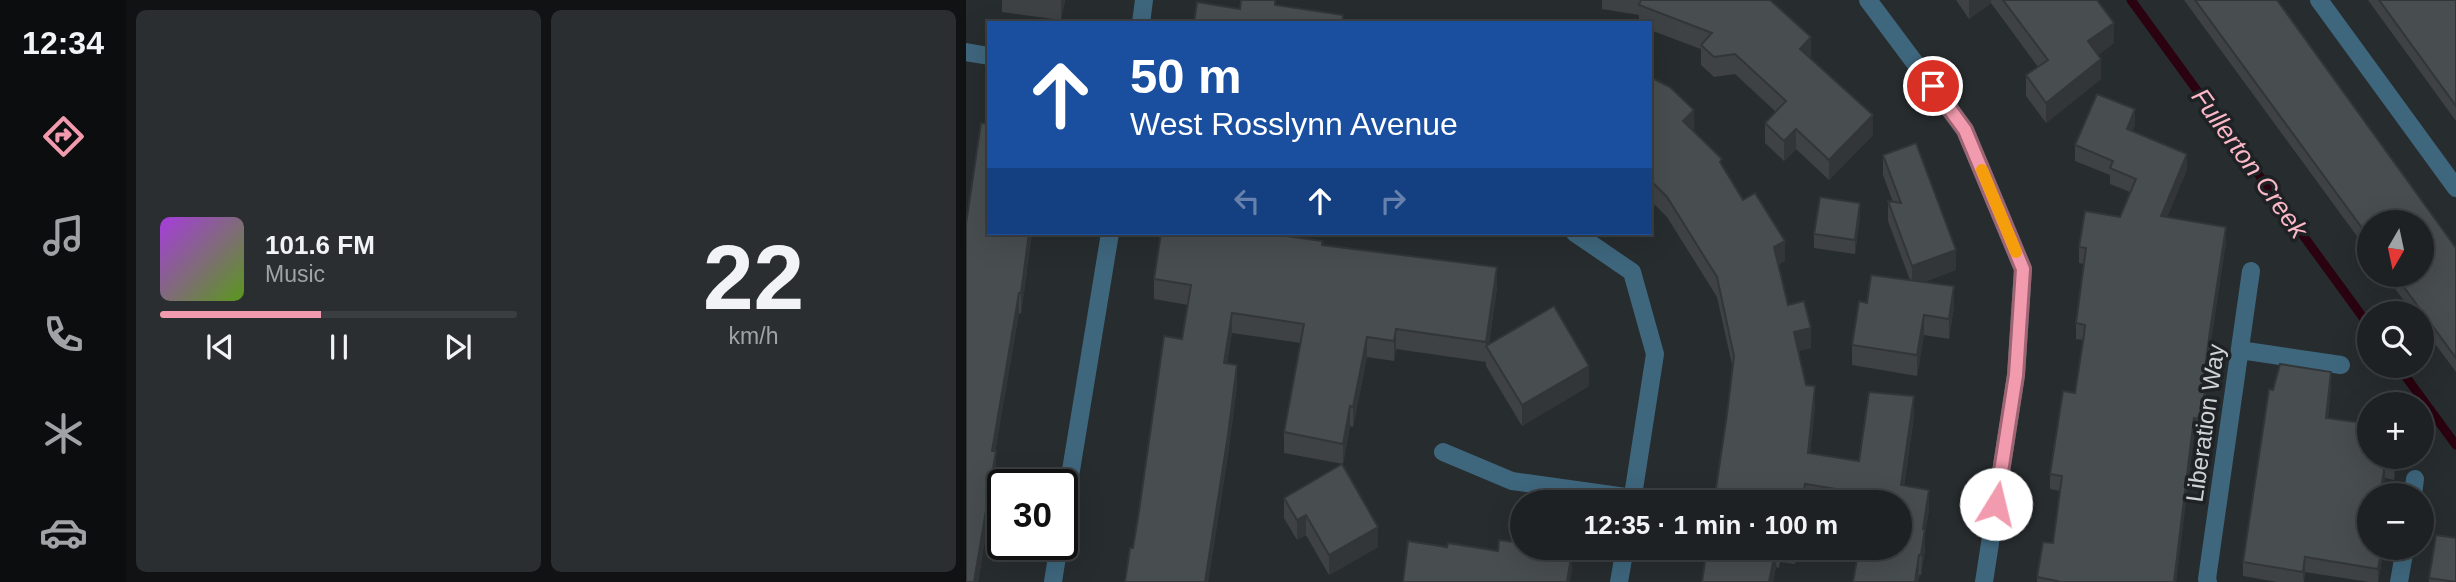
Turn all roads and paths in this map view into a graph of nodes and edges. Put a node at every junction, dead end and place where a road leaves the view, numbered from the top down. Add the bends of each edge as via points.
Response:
1 (1144, 0) edge
2 (1868, 0) edge
3 (2319, 0) edge
4 (1141, 21) edge
5 (966, 52) edge
6 (987, 56) edge
7 (2456, 188) edge
8 (1110, 235) edge
9 (1578, 235) edge
10 (2252, 271) dead end
11 (2240, 350) junction
12 (2341, 365) dead end
13 (1443, 452) dead end
14 (1071, 469) edge
15 (1569, 490) edge
16 (1635, 490) edge
17 (1056, 560) edge
18 (1623, 560) edge
19 (2403, 560) edge
20 (1053, 582) edge
21 (1619, 582) edge
22 (1984, 582) edge
23 (2208, 582) edge
24 (2399, 582) edge

1 - 4 street
2 - 22 street via 1965,130 2023,269 2016,375
3 - 7 street
5 - 6 street
8 - 14 street
9 - 16 street via 1632,272 1655,354
10 - 11 street, Liberation Way
11 - 12 street
11 - 23 street, Liberation Way
13 - 15 street via 1512,481
17 - 20 street
18 - 21 street
19 - 24 street

